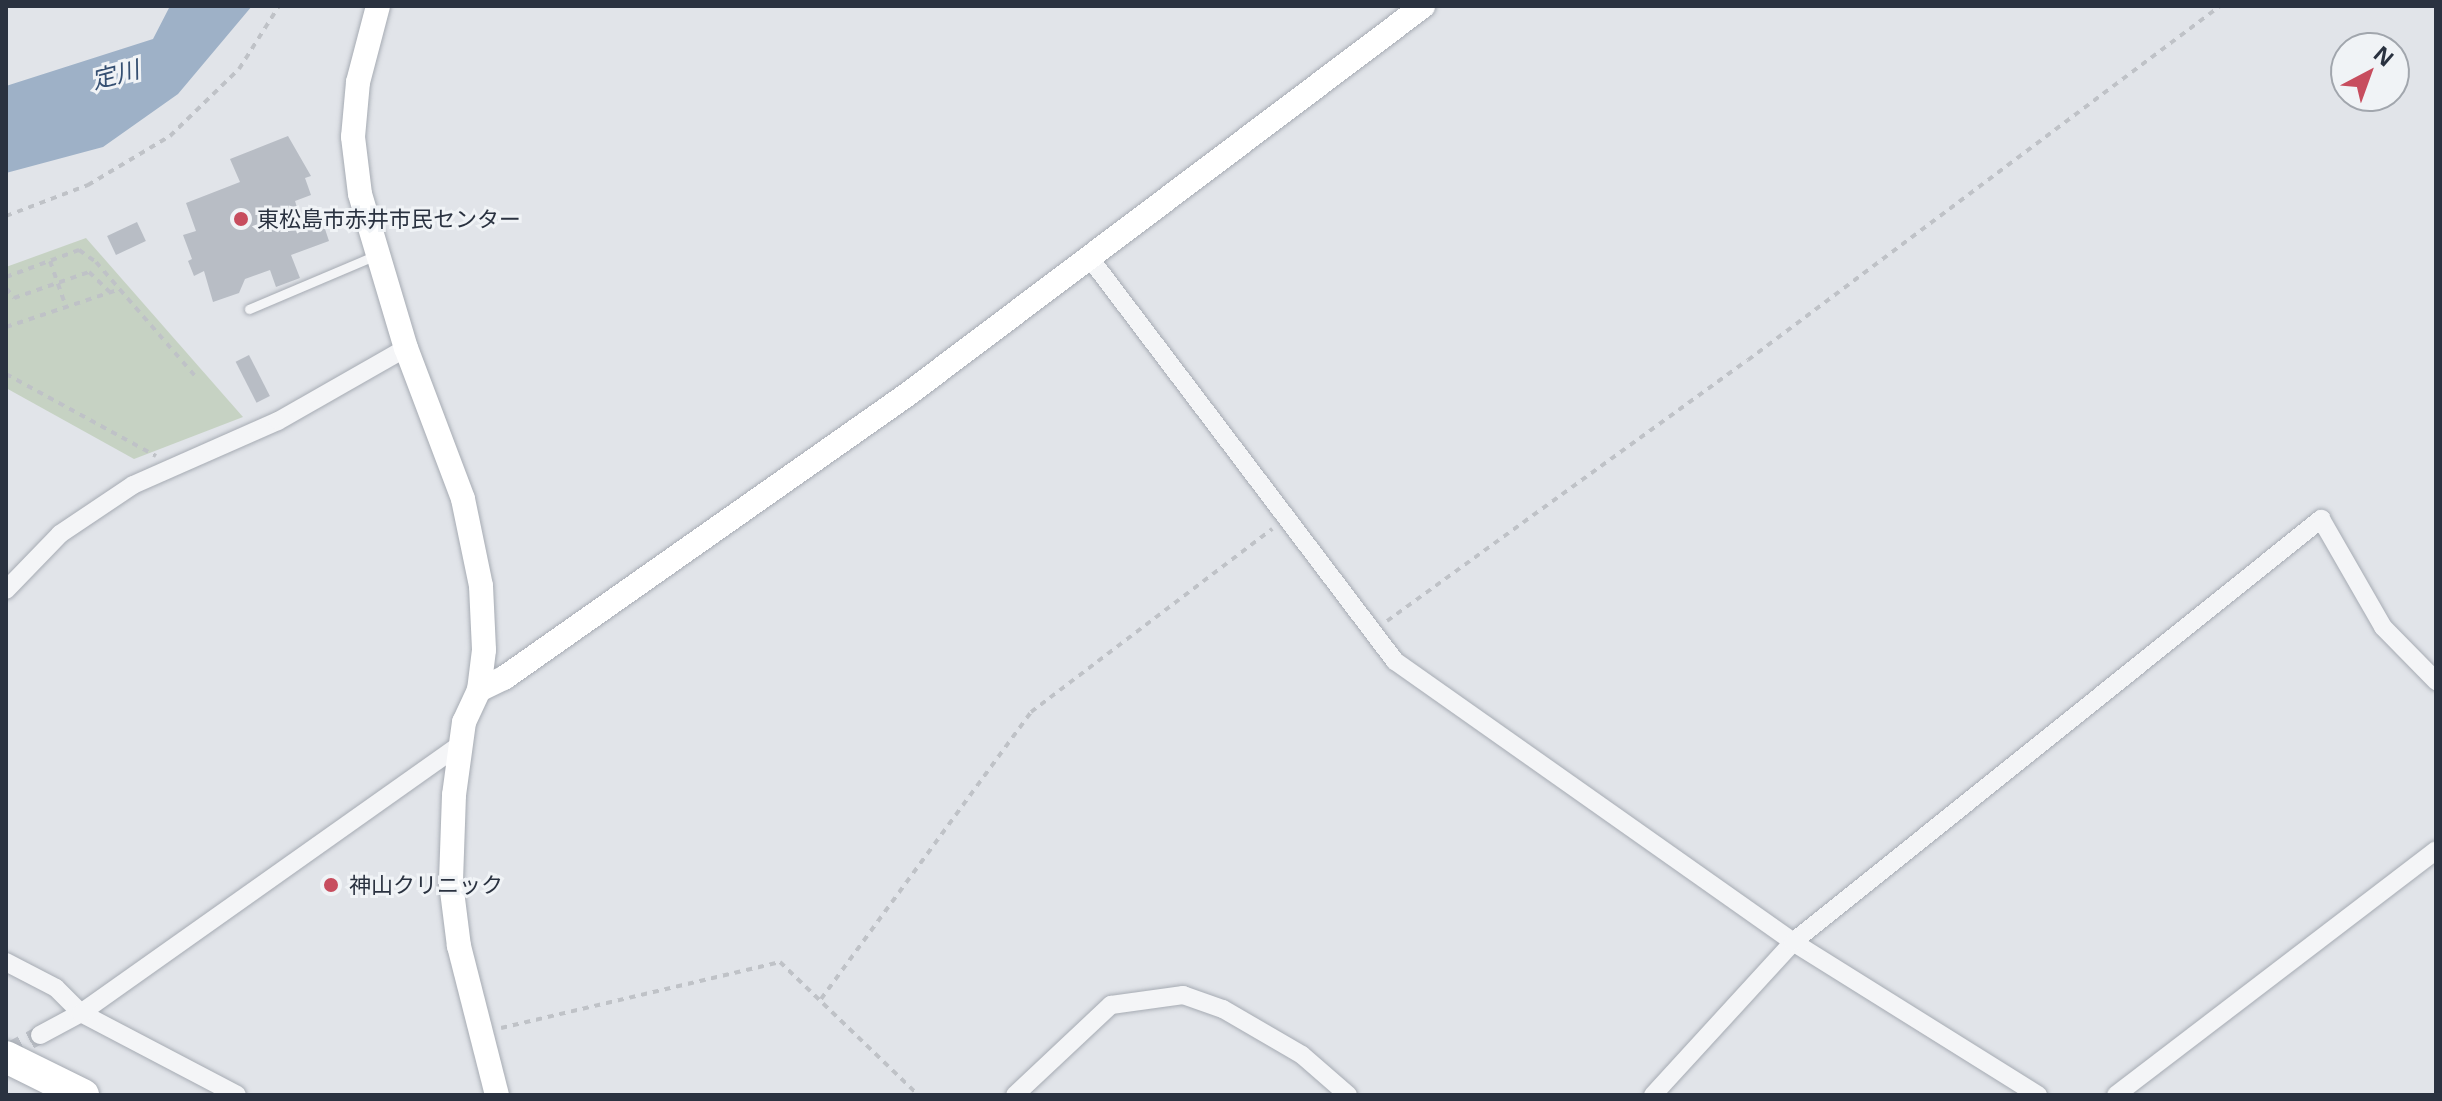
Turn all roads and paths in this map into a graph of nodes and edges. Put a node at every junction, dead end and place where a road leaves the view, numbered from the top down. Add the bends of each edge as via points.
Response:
1 (279, 6) edge
2 (378, 6) edge
3 (1423, 6) edge
4 (2220, 6) edge
5 (6, 216) edge
6 (376, 255) junction
7 (1089, 257) junction
8 (50, 261) junction
9 (6, 277) edge
10 (59, 282) junction
11 (6, 288) edge
12 (120, 289) junction
13 (110, 292) junction
14 (66, 307) junction
15 (249, 309) dead end
16 (6, 327) edge
17 (406, 348) junction
18 (6, 374) edge
19 (196, 377) dead end
20 (175, 467) junction
21 (1284, 520) junction
22 (7, 586) edge
23 (1369, 634) junction
24 (2436, 681) edge
25 (479, 690) junction
26 (461, 744) junction
27 (2436, 850) edge
28 (1793, 942) junction
29 (6, 962) edge
30 (821, 999) junction
31 (81, 1013) junction
32 (480, 1034) junction
33 (40, 1035) tunnel mouth
34 (6, 1057) edge
35 (83, 1095) edge
36 (237, 1095) edge
37 (497, 1095) edge
38 (918, 1095) edge
39 (1015, 1095) edge
40 (1348, 1095) edge
41 (1653, 1095) edge
42 (2038, 1095) edge
43 (2116, 1095) edge

1 - 5 path via 239,69 170,136 88,185
2 - 6 street via 362,57 353,137 360,194
3 - 7 street
4 - 23 path via 1748,360
6 - 15 lane
6 - 17 street
7 - 21 street
7 - 25 street via 908,394 504,678
8 - 9 path
8 - 10 path
8 - 12 path via 79,250
10 - 11 path via 14,298
10 - 13 path via 89,272
10 - 14 path
12 - 13 path
12 - 19 path
13 - 14 path
14 - 16 path
17 - 20 street via 278,421
17 - 25 street via 463,499 481,586
18 - 20 path
20 - 22 street via 133,485 60,534
21 - 23 street
21 - 30 path via 1031,712
23 - 28 street via 1395,661
24 - 28 street via 2383,627 2321,519
25 - 26 street
26 - 31 street
26 - 32 street via 451,883
27 - 43 street
28 - 41 street
28 - 42 street
29 - 31 street via 56,988
30 - 32 path via 780,962
30 - 38 path
31 - 33 street
31 - 36 street
32 - 37 street
34 - 35 highway
39 - 40 street via 1111,1005 1183,995 1223,1009 1302,1055

